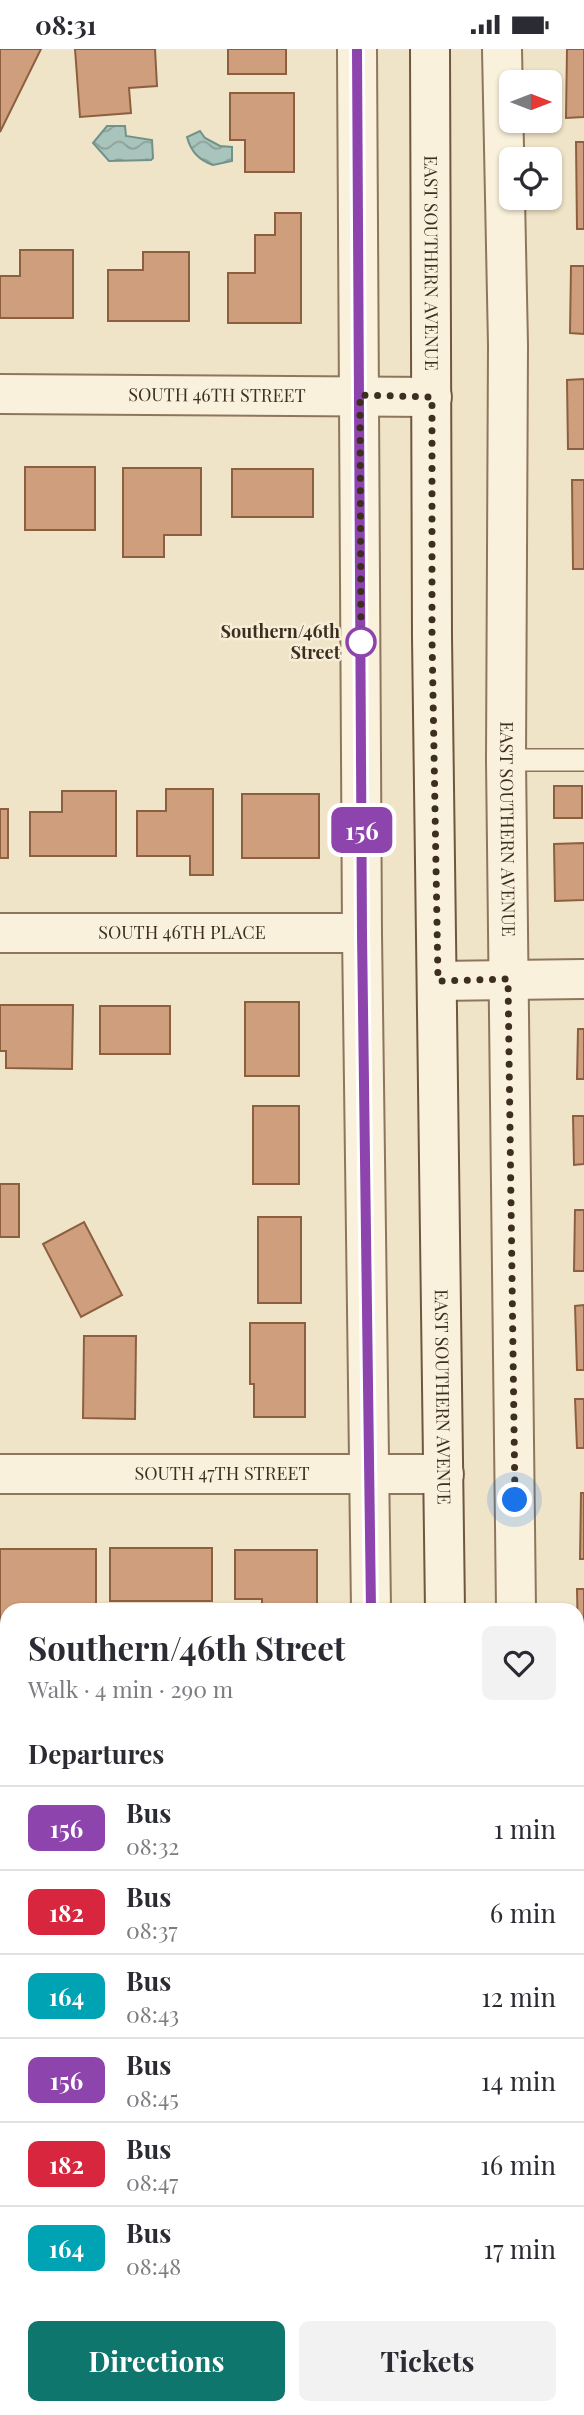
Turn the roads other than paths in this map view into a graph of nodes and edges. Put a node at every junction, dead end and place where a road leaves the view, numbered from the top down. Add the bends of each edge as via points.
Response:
1 (357, 49) edge
2 (430, 49) edge
3 (502, 49) edge
4 (0, 394) edge
5 (360, 395) junction
6 (432, 397) junction
7 (506, 760) junction
8 (584, 760) edge
9 (0, 933) edge
10 (362, 933) junction
11 (508, 979) junction
12 (584, 979) edge
13 (438, 981) junction
14 (370, 1473) junction
15 (0, 1474) edge
16 (444, 1474) junction
17 (371, 1603) edge
18 (445, 1603) edge
19 (516, 1603) edge

1 - 5 street
2 - 6 street, EAST SOUTHERN AVENUE
3 - 7 street, EAST SOUTHERN AVENUE via 508,345
4 - 5 street, SOUTH 46TH STREET
5 - 6 street, SOUTH 46TH STREET
5 - 10 street
6 - 13 street, EAST SOUTHERN AVENUE
7 - 8 lane
7 - 11 street, EAST SOUTHERN AVENUE
9 - 10 street, SOUTH 46TH PLACE
10 - 14 street
11 - 12 street
11 - 13 street
11 - 19 street, EAST SOUTHERN AVENUE
13 - 16 street, EAST SOUTHERN AVENUE
14 - 15 street, SOUTH 47TH STREET
14 - 16 street, SOUTH 47TH STREET
14 - 17 street
16 - 18 street, EAST SOUTHERN AVENUE

